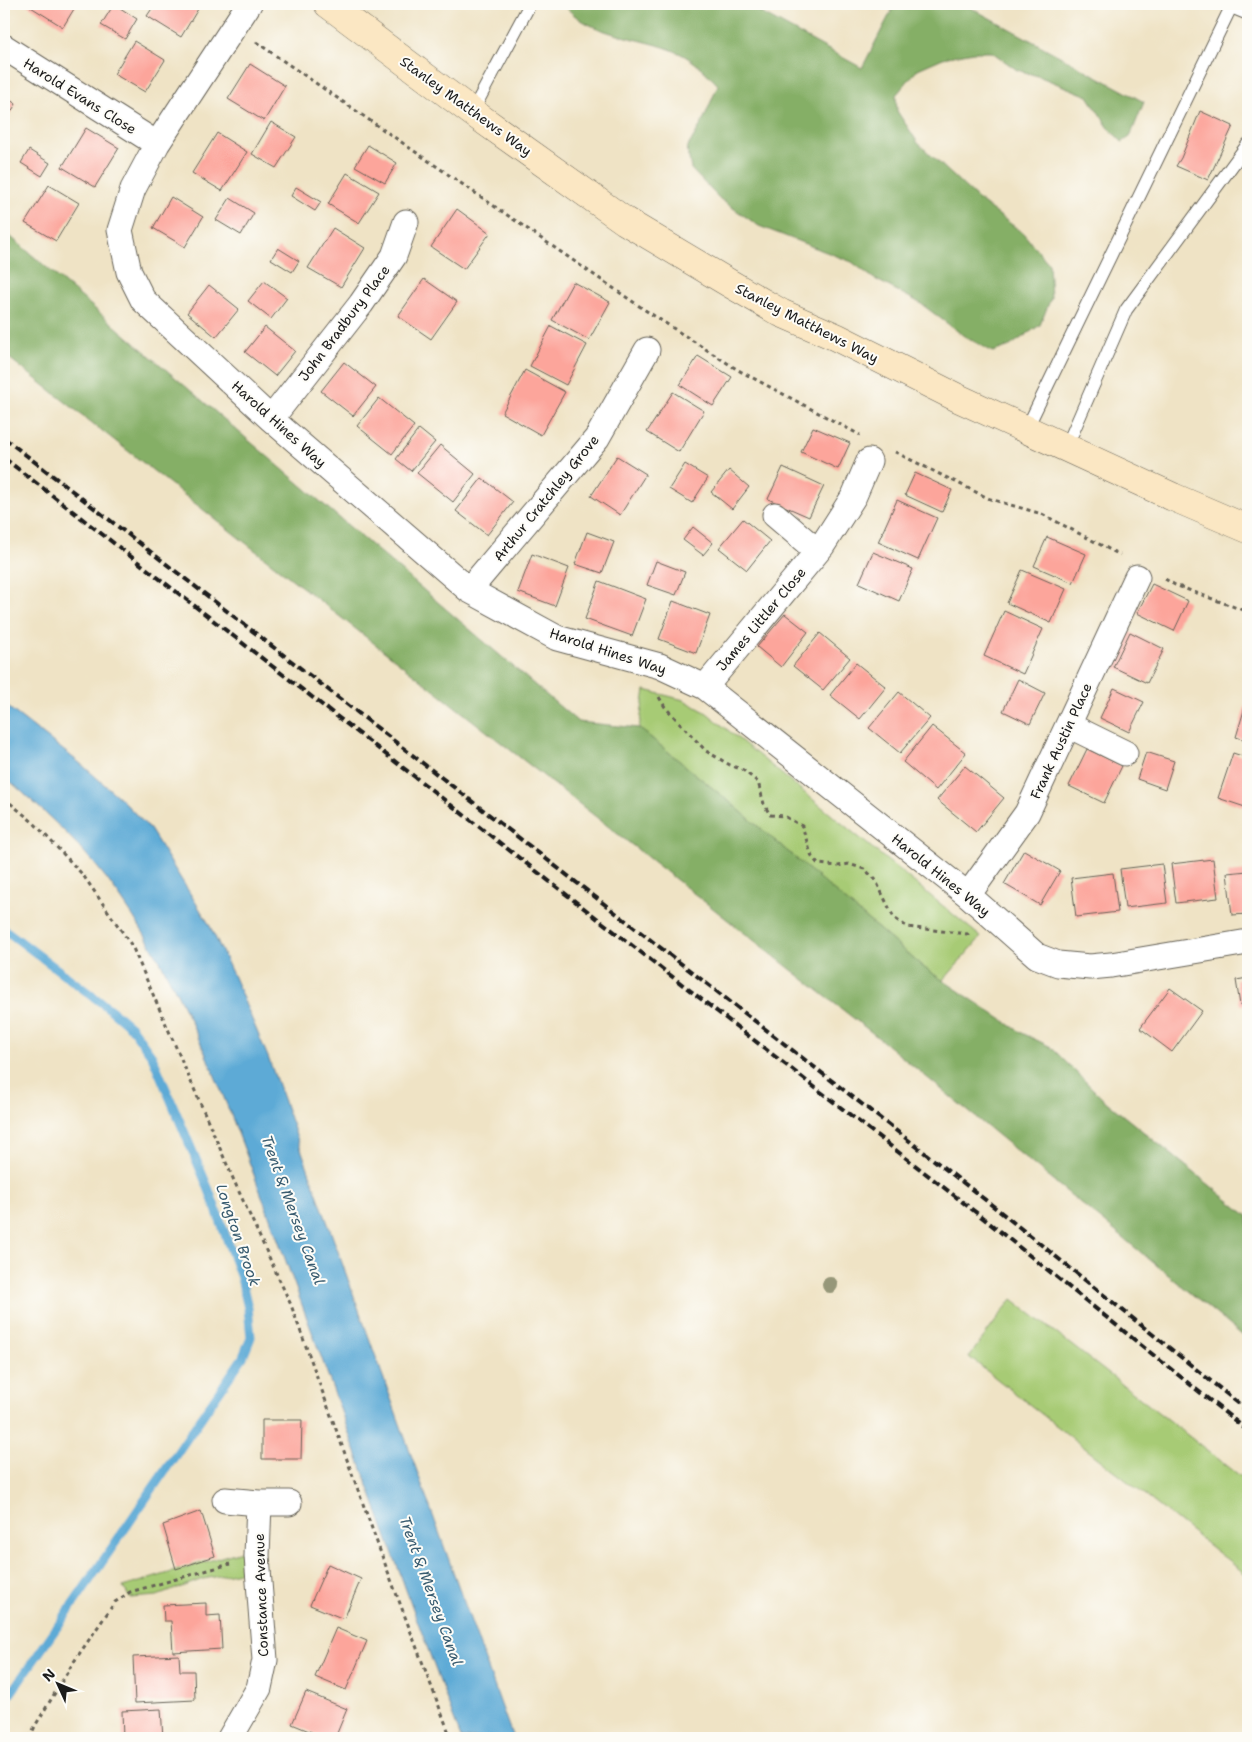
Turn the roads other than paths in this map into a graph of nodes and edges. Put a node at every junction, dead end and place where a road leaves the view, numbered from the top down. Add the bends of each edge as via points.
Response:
1 (249, 4) edge
2 (328, 4) edge
3 (530, 4) edge
4 (1248, 14) edge
5 (4, 48) edge
6 (472, 112) junction
7 (157, 144) junction
8 (1248, 144) edge
9 (406, 222) dead end
10 (647, 350) dead end
11 (271, 419) junction
12 (1026, 430) junction
13 (1066, 448) junction
14 (878, 455) road end
15 (775, 515) dead end
16 (1248, 529) edge
17 (817, 551) junction
18 (1140, 570) road end
19 (469, 590) junction
20 (704, 687) junction
21 (1068, 725) junction
22 (1126, 754) dead end
23 (968, 895) junction
24 (1248, 942) edge
25 (225, 1500) dead end
26 (289, 1502) dead end
27 (259, 1503) junction
28 (230, 1738) edge

1 - 7 street, Harold Hines Way
2 - 6 main road, Stanley Matthews Way
3 - 6 lane
4 - 12 lane via 1231,7
5 - 7 street, Harold Evans Close
6 - 12 main road, Stanley Matthews Way via 625,221 729,283 781,312
7 - 11 street, Harold Hines Way via 133,189 120,230 129,272 143,300
8 - 13 lane via 1126,310
9 - 11 street, John Bradbury Place via 394,256 361,304
10 - 19 street, Arthur Cratchley Grove via 596,438
11 - 19 street, Harold Hines Way
12 - 13 main road, Stanley Matthews Way
13 - 16 main road, Stanley Matthews Way
14 - 17 street, James Littler Close
15 - 17 street
17 - 20 street, James Littler Close
18 - 21 street, Frank Austin Place
19 - 20 street, Harold Hines Way via 558,638 660,666
20 - 23 street, Harold Hines Way
21 - 22 street
21 - 23 street, Frank Austin Place via 1026,813
23 - 24 street, Harold Hines Way via 1037,956 1058,964 1111,965
25 - 27 street
26 - 27 street
27 - 28 street, Constance Avenue via 257,1556 265,1660 259,1688

